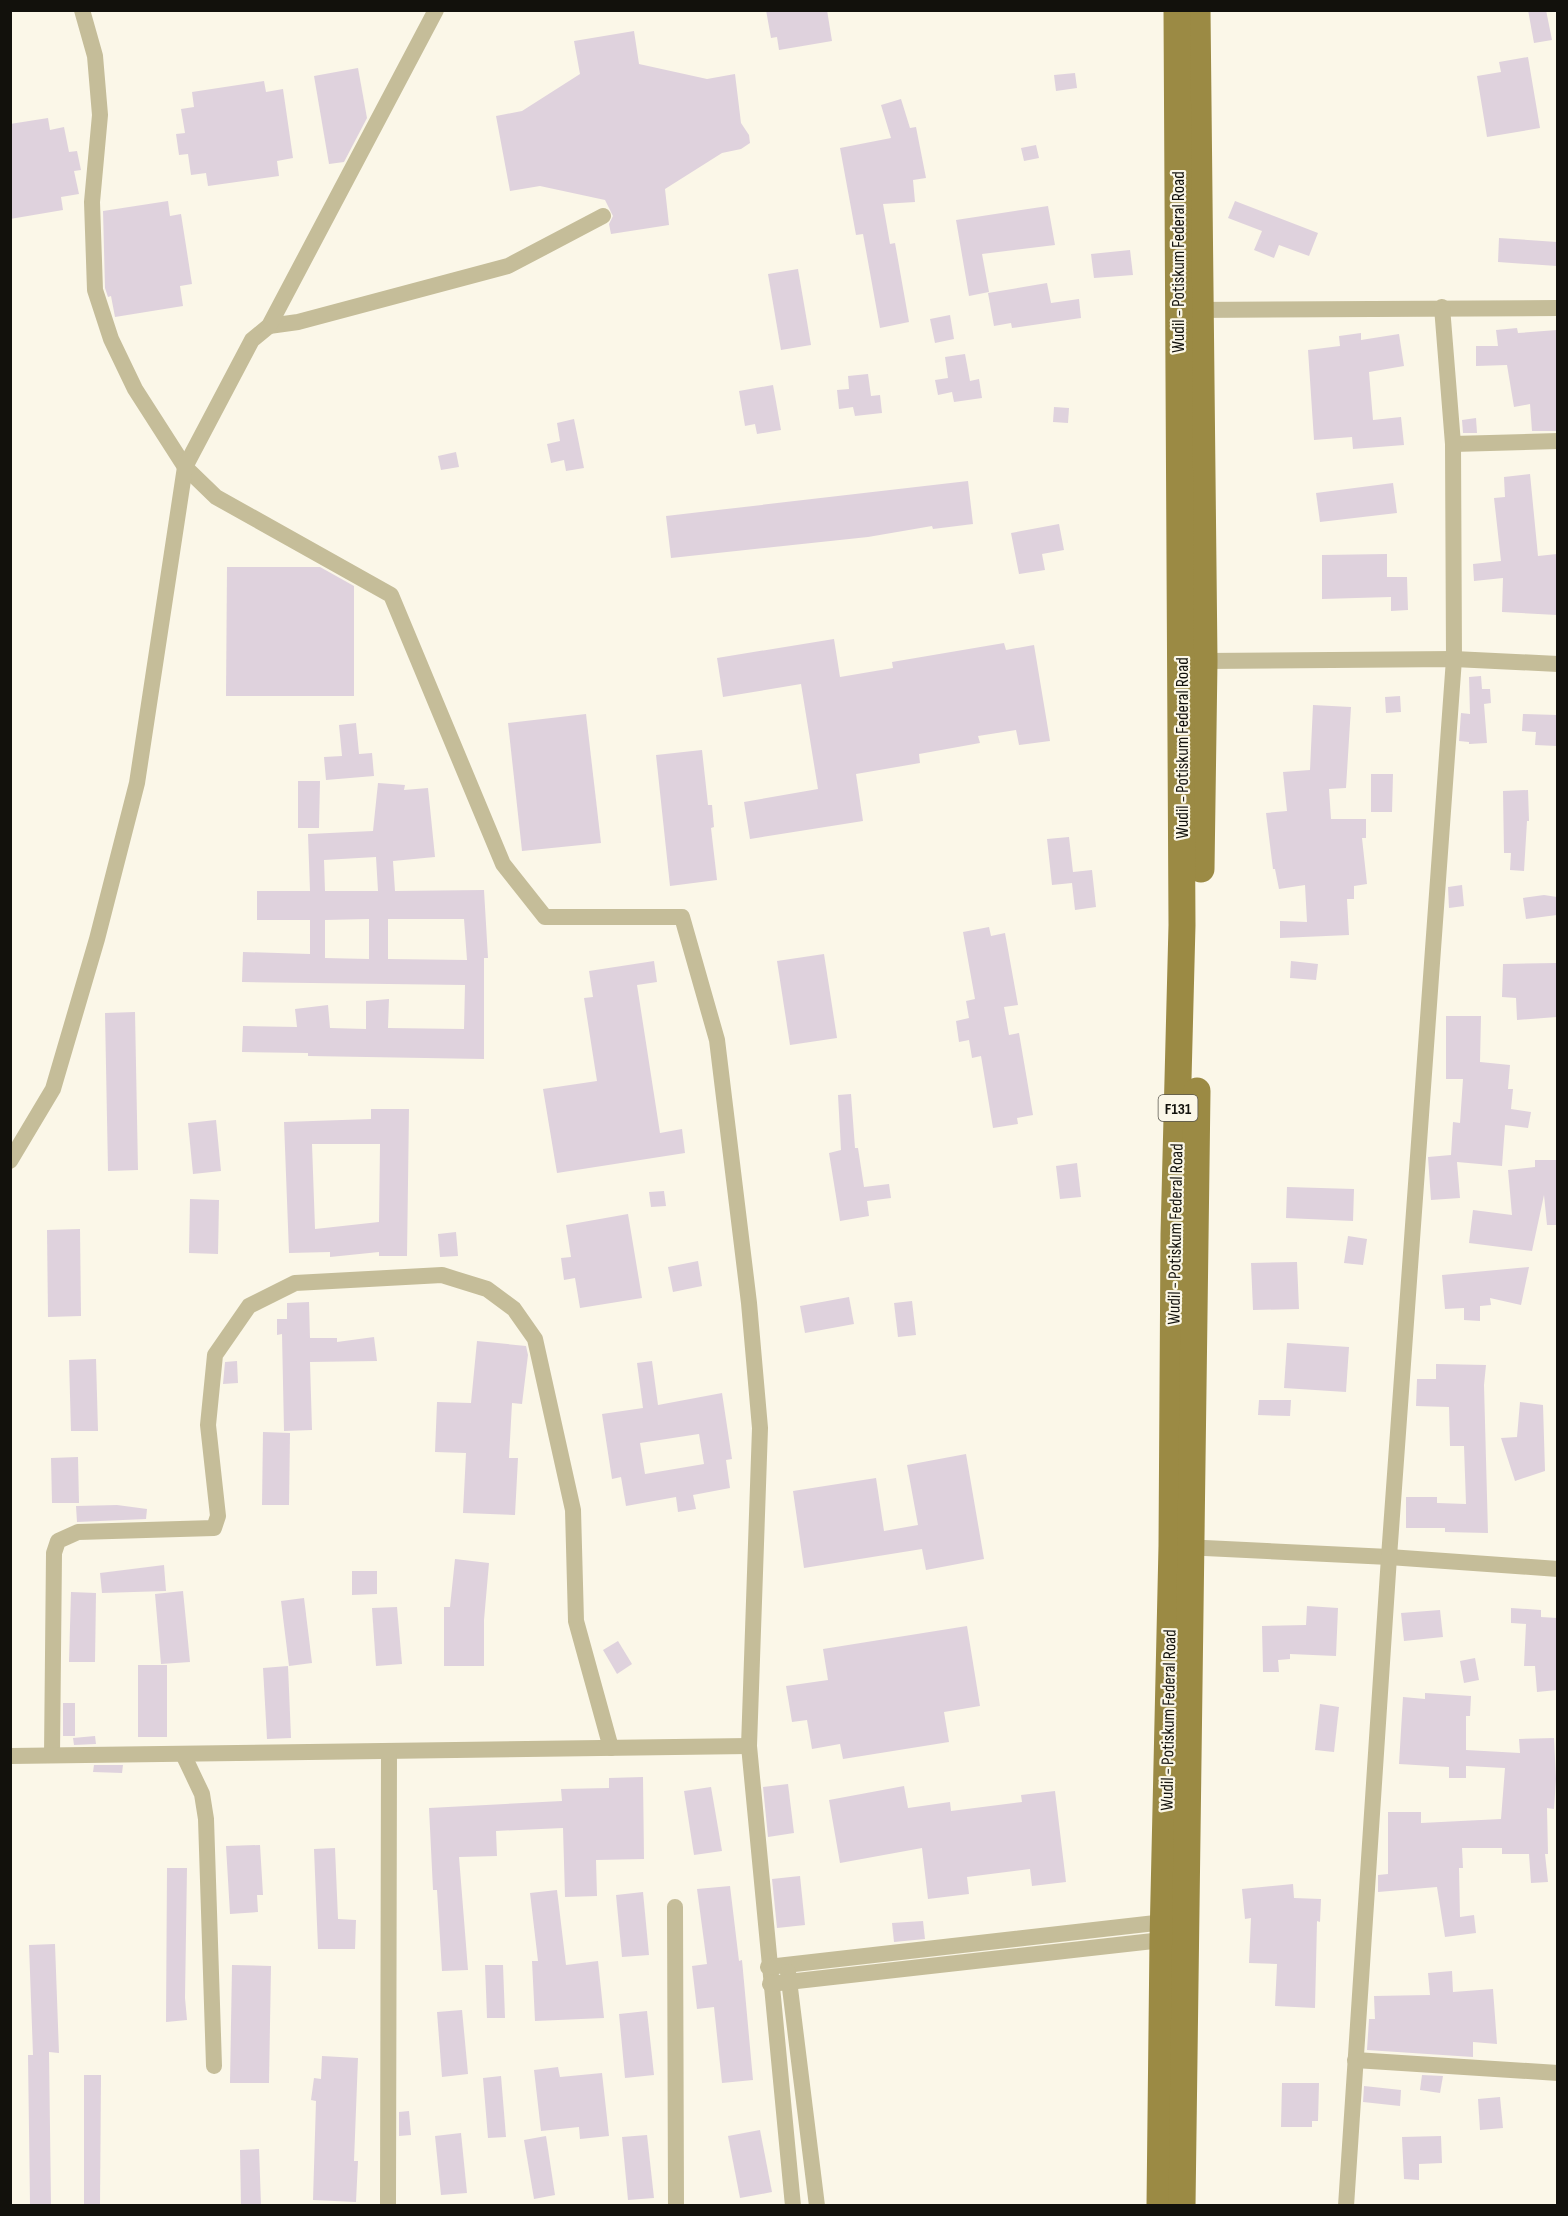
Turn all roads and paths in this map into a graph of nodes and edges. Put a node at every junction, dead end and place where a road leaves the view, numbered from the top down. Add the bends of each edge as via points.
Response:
1 (82, 10) edge
2 (436, 10) edge
3 (1177, 10) edge
4 (1197, 10) edge
5 (603, 216) dead end
6 (1442, 307) junction
7 (1557, 308) edge
8 (1189, 310) junction
9 (269, 326) junction
10 (1557, 441) edge
11 (1454, 444) junction
12 (185, 467) junction
13 (1454, 659) junction
14 (1204, 661) junction
15 (1557, 664) edge
16 (1193, 692) junction
17 (10, 1161) edge
18 (1182, 1547) junction
19 (1389, 1557) junction
20 (1557, 1569) edge
21 (749, 1746) junction
22 (611, 1748) junction
23 (389, 1751) junction
24 (183, 1754) junction
25 (52, 1755) junction
26 (10, 1756) edge
27 (675, 1907) dead end
28 (1174, 1930) junction
29 (787, 1965) junction
30 (768, 1967) junction
31 (789, 1983) junction
32 (770, 1984) junction
33 (1355, 2060) junction
34 (214, 2066) dead end
35 (1557, 2073) edge
36 (388, 2205) edge
37 (676, 2205) edge
38 (792, 2205) edge
39 (818, 2205) edge
40 (1160, 2205) edge
41 (1182, 2205) edge
42 (1346, 2205) edge

1 - 12 street via 95,56 100,115 92,201 95,290 111,339 135,388
2 - 9 street
3 - 8 main road, Wudil - Potiskum Federal Road / F131
4 - 8 main road, Wudil - Potiskum Federal Road / F131
5 - 9 street via 508,266 298,322
6 - 7 street
6 - 8 street
6 - 11 street
8 - 14 main road, Wudil - Potiskum Federal Road / F131
8 - 16 main road, Wudil - Potiskum Federal Road / F131
9 - 12 street via 252,340
10 - 11 street
11 - 13 street
12 - 17 street via 137,783 53,1089
12 - 21 street via 216,497 391,595 503,864 545,917 682,917 717,1040 760,1428
13 - 14 street
13 - 15 street
13 - 19 street
14 - 16 main road, Wudil - Potiskum Federal Road / F131
16 - 18 main road, Wudil - Potiskum Federal Road / F131
18 - 19 street
18 - 28 main road, Wudil - Potiskum Federal Road / F131
19 - 20 street
19 - 33 street
21 - 22 street
21 - 30 street
22 - 23 street
22 - 25 street via 576,1621 573,1510 535,1339 514,1309 487,1289 442,1275 295,1283 249,1306 215,1355 208,1425 218,1516 214,1528 78,1532 58,1540 54,1553
23 - 24 street
23 - 36 street
24 - 25 street
24 - 34 street via 201,1794 206,1819
25 - 26 street
27 - 37 street
28 - 29 street
28 - 31 street
28 - 40 main road, Wudil - Potiskum Federal Road / F131
28 - 41 main road, Wudil - Potiskum Federal Road / F131
29 - 30 street
29 - 31 street
30 - 32 street
31 - 32 street
31 - 39 street
32 - 38 street
33 - 35 street
33 - 42 street

